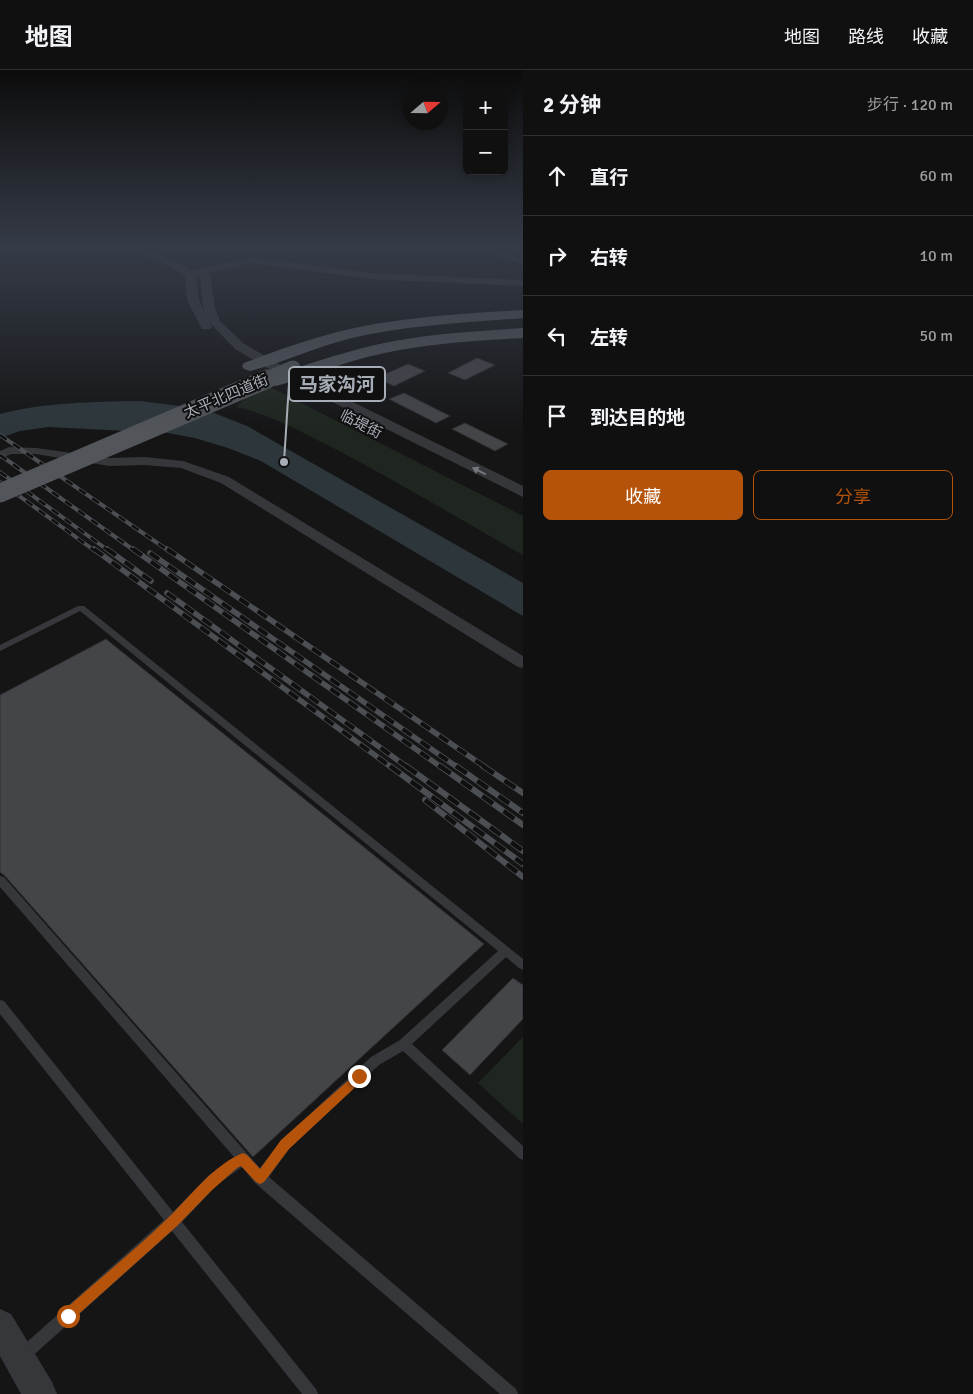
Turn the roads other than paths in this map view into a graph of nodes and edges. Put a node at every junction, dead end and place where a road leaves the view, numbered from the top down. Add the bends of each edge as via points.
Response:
1 (197, 308) edge
2 (209, 308) edge
3 (523, 314) edge
4 (523, 323) edge
5 (523, 329) edge
6 (523, 333) edge
7 (265, 360) junction
8 (250, 366) junction
9 (283, 378) junction
10 (0, 456) edge
11 (0, 482) edge
12 (523, 492) edge
13 (0, 493) edge
14 (523, 507) edge
15 (0, 648) edge
16 (523, 664) edge
17 (0, 880) edge
18 (506, 950) junction
19 (523, 965) edge
20 (0, 1005) edge
21 (404, 1044) junction
22 (523, 1154) edge
23 (243, 1159) junction
24 (260, 1178) junction
25 (173, 1222) junction
26 (0, 1325) edge
27 (19, 1359) junction
28 (40, 1394) edge
29 (311, 1394) edge
30 (511, 1394) edge

1 - 8 street, 临堤街 via 203,324 222,347
2 - 7 street, 临堤街 via 215,322 239,346
3 - 7 main road, 太平北四道街 via 415,323 364,331
4 - 11 main road, 太平北四道街 via 411,332 305,355
5 - 13 main road, 太平北四道街, bridge via 400,341 310,362
6 - 9 main road, 太平北四道街 via 412,343 344,358
7 - 8 main road, 太平北四道街
7 - 9 street, 临堤街
8 - 9 street, 临堤街
12 -> 9 street, 临堤街
9 - 14 street, 临堤街
10 - 16 street via 9,450 36,451 109,462 154,462 182,465 225,480
15 - 18 lane via 81,608
17 - 23 lane
18 - 19 lane
18 - 21 lane
20 - 25 lane
21 - 22 lane
21 - 24 lane via 375,1061 285,1144
23 - 24 lane
23 - 25 lane via 206,1186
24 - 30 lane
25 - 27 lane
25 - 29 lane
26 - 27 street
27 - 28 street

